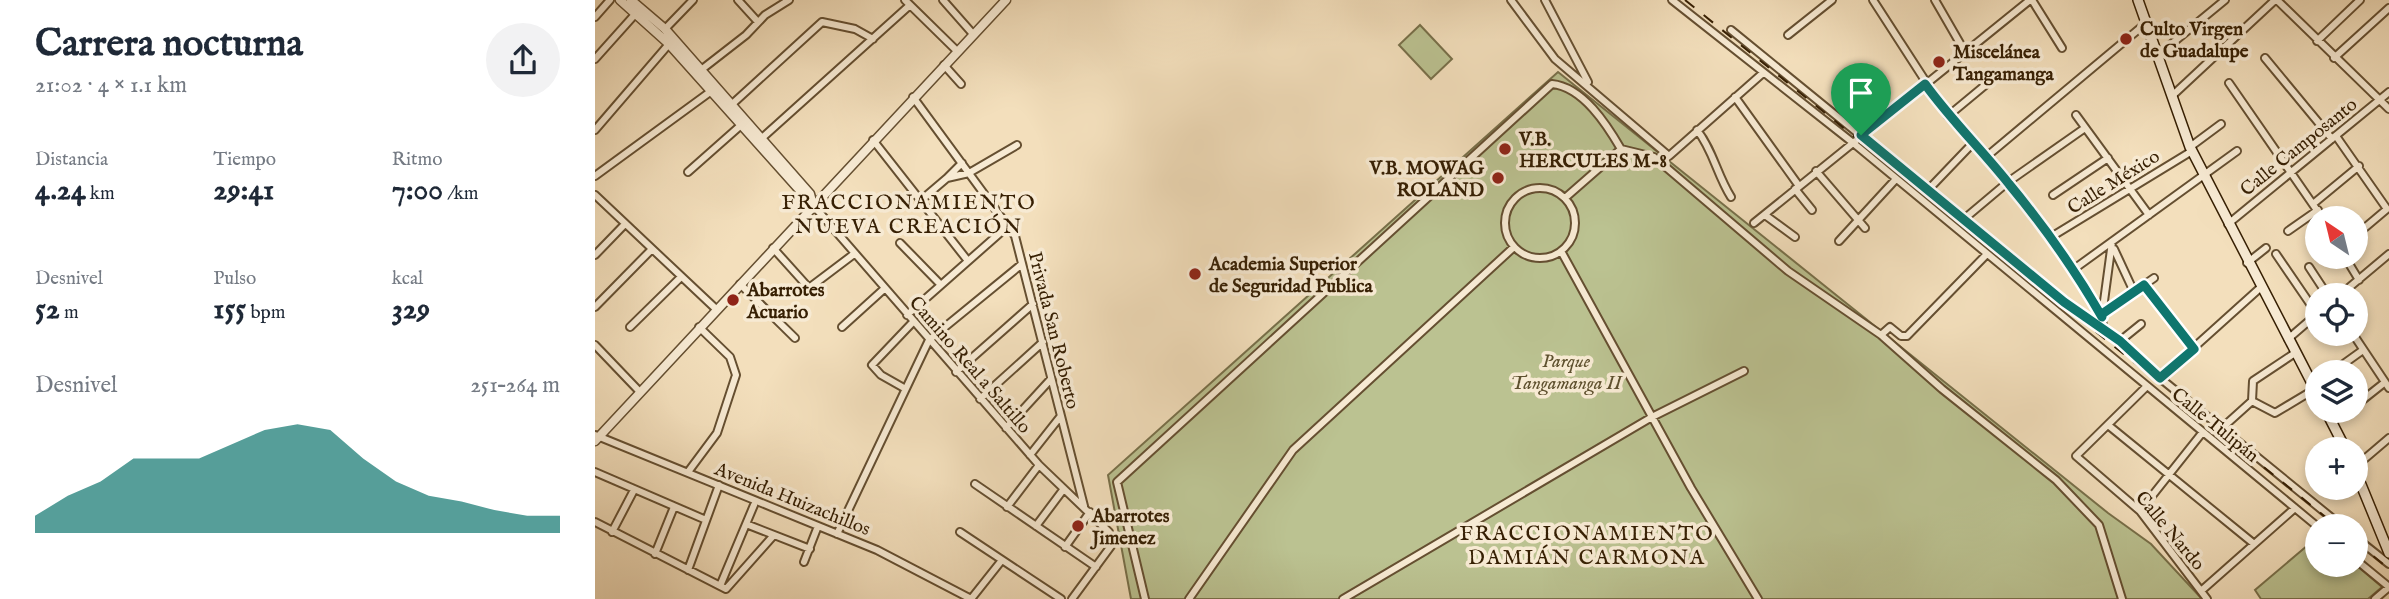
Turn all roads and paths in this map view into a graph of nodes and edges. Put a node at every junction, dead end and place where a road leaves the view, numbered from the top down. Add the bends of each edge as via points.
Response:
1 (610, 0) edge
2 (620, 0) edge
3 (631, 0) edge
4 (738, 0) edge
5 (789, 0) edge
6 (943, 0) edge
7 (1006, 0) edge
8 (1511, 0) edge
9 (1545, 0) edge
10 (1672, 0) edge
11 (1832, 0) edge
12 (1873, 0) edge
13 (1935, 0) edge
14 (2031, 0) edge
15 (2138, 0) edge
16 (2225, 0) edge
17 (2276, 0) edge
18 (2290, 0) edge
19 (2360, 0) edge
20 (691, 1) edge
21 (907, 3) edge
22 (2283, 7) junction
23 (2389, 8) edge
24 (639, 11) junction
25 (595, 17) edge
26 (758, 22) junction
27 (2145, 24) junction
28 (665, 29) junction
29 (1731, 30) dead end
30 (973, 34) junction
31 (1788, 35) dead end
32 (873, 39) junction
33 (2317, 41) junction
34 (669, 44) junction
35 (2062, 48) dead end
36 (957, 51) junction
37 (1965, 51) junction
38 (2158, 55) junction
39 (2265, 58) dead end
40 (2334, 58) junction
41 (595, 60) edge
42 (944, 65) junction
43 (701, 70) junction
44 (1763, 73) junction
45 (1995, 77) dead end
46 (2229, 83) dead end
47 (961, 84) dead end
48 (1925, 84) junction
49 (1590, 86) junction
50 (710, 92) junction
51 (2389, 92) edge
52 (2173, 95) junction
53 (913, 97) junction
54 (1735, 97) junction
55 (2380, 100) junction
56 (728, 107) junction
57 (2389, 109) edge
58 (2076, 115) dead end
59 (1948, 116) junction
60 (2221, 124) dead end
61 (740, 126) junction
62 (2085, 128) junction
63 (595, 130) edge
64 (1697, 130) junction
65 (1861, 135) junction
66 (2334, 137) junction
67 (762, 138) junction
68 (873, 140) junction
69 (1853, 142) junction
70 (1973, 143) junction
71 (1017, 145) dead end
72 (1621, 149) junction
73 (2191, 149) junction
74 (2237, 151) dead end
75 (1986, 157) junction
76 (2108, 158) junction
77 (962, 163) junction
78 (2359, 166) junction
79 (1816, 171) junction
80 (688, 172) dead end
81 (2291, 172) junction
82 (969, 173) junction
83 (2203, 175) junction
84 (595, 176) edge
85 (947, 178) junction
86 (1896, 179) junction
87 (2008, 182) junction
88 (1797, 187) junction
89 (1928, 190) junction
90 (2130, 190) junction
91 (2053, 195) dead end
92 (1731, 197) dead end
93 (1565, 198) junction
94 (597, 200) edge
95 (920, 201) junction
96 (813, 205) junction
97 (2315, 206) edge
98 (2317, 206) edge
99 (1812, 210) dead end
100 (1765, 215) junction
101 (2148, 215) junction
102 (2305, 216) edge
103 (1964, 219) junction
104 (1858, 220) junction
105 (1754, 223) dead end
106 (625, 224) junction
107 (2227, 224) junction
108 (1009, 225) junction
109 (2368, 225) edge
110 (1865, 228) dead end
111 (2288, 231) dead end
112 (1795, 237) dead end
113 (2051, 237) junction
114 (1839, 241) dead end
115 (900, 243) dead end
116 (2113, 245) junction
117 (1514, 247) junction
118 (773, 248) junction
119 (2266, 248) dead end
120 (652, 249) junction
121 (1561, 251) junction
122 (854, 254) junction
123 (1987, 254) junction
124 (2276, 254) dead end
125 (2389, 254) edge
126 (595, 256) edge
127 (968, 261) junction
128 (2247, 263) junction
129 (1023, 264) junction
130 (2074, 269) junction
131 (2353, 270) edge
132 (681, 276) junction
133 (2154, 278) dead end
134 (2359, 280) junction
135 (2355, 283) edge
136 (740, 284) junction
137 (941, 285) junction
138 (2144, 285) junction
139 (2260, 288) junction
140 (884, 289) junction
141 (2134, 292) junction
142 (2305, 296) edge
143 (1033, 304) junction
144 (595, 307) edge
145 (716, 309) junction
146 (907, 314) junction
147 (2102, 316) junction
148 (913, 322) junction
149 (2141, 324) dead end
150 (2305, 324) edge
151 (630, 327) dead end
152 (699, 327) junction
153 (842, 327) dead end
154 (2103, 328) junction
155 (1881, 335) junction
156 (795, 338) dead end
157 (2288, 339) junction
158 (929, 340) junction
159 (2120, 341) junction
160 (1043, 342) junction
161 (595, 345) edge
162 (2361, 346) edge
163 (2194, 349) junction
164 (2364, 350) junction
165 (2295, 353) junction
166 (2350, 360) edge
167 (2305, 370) edge
168 (1744, 371) dead end
169 (956, 372) junction
170 (2160, 378) junction
171 (1051, 379) junction
172 (2387, 386) edge
173 (2146, 387) junction
174 (904, 388) junction
175 (640, 392) junction
176 (2305, 393) edge
177 (2368, 398) edge
178 (981, 399) junction
179 (2252, 401) junction
180 (1060, 417) junction
181 (1652, 417) junction
182 (2108, 425) junction
183 (1006, 428) junction
184 (2222, 428) junction
185 (2202, 433) junction
186 (596, 437) edge
187 (2389, 438) edge
188 (1030, 455) junction
189 (2368, 457) edge
190 (1039, 465) junction
191 (595, 472) edge
192 (688, 472) junction
193 (2169, 476) junction
194 (975, 484) dead end
195 (719, 485) junction
196 (1063, 489) junction
197 (634, 491) junction
198 (2368, 500) edge
199 (754, 505) dead end
200 (1007, 506) junction
201 (674, 507) junction
202 (2295, 508) junction
203 (1087, 510) junction
204 (2140, 510) junction
205 (2327, 514) edge
206 (2305, 516) edge
207 (706, 520) junction
208 (595, 522) edge
209 (746, 524) junction
210 (818, 526) junction
211 (1036, 526) junction
212 (612, 531) junction
213 (960, 532) dead end
214 (837, 534) junction
215 (774, 535) junction
216 (2253, 543) junction
217 (1065, 547) junction
218 (2368, 547) edge
219 (810, 549) junction
220 (2389, 553) edge
221 (655, 554) junction
222 (1002, 560) junction
223 (804, 562) dead end
224 (2389, 564) edge
225 (1096, 567) junction
226 (688, 570) junction
227 (2368, 570) edge
228 (723, 587) junction
229 (2389, 587) edge
230 (2201, 590) junction
231 (971, 599) edge
232 (1061, 599) edge
233 (1072, 599) edge
234 (1145, 599) edge
235 (1189, 599) edge
236 (1343, 599) edge
237 (1758, 599) edge
238 (2122, 599) edge
239 (2207, 599) edge
240 (2375, 599) edge

1 - 25 street
2 - 24 street, Camino Real a Saltillo
3 - 24 street, Camino Real a Saltillo
4 - 26 street
5 - 26 street
6 - 30 street
7 - 30 street
8 - 49 street via 1555,58
9 - 49 street
10 - 44 street, Calle Tulipán
11 - 31 street
12 - 48 street
13 - 37 street
14 - 35 street
14 - 37 street
15 - 27 main road
16 - 38 street
17 - 22 street
17 - 52 street
18 - 22 street
19 - 33 street
20 - 28 street
21 - 32 street
21 - 36 street
22 - 33 street
23 - 40 street
24 - 28 street, Camino Real a Saltillo
24 - 34 street, Camino Real a Saltillo
24 - 41 street
26 - 43 street
27 - 38 main road
27 - 75 street
28 - 43 street, Camino Real a Saltillo
29 - 65 street
30 - 36 street
32 - 56 street via 855,29 822,22
32 - 67 street
33 - 40 street
34 - 50 street, Camino Real a Saltillo
34 - 63 street
36 - 42 street
37 - 48 street
38 - 52 main road
39 - 66 street
40 - 55 street
42 - 47 street
42 - 53 street
43 - 56 street, Camino Real a Saltillo
44 - 54 street
44 - 69 street, Calle Tulipán
45 - 59 street
46 - 81 street
48 - 59 street
48 - 65 street
49 - 64 street via 1668,156
50 - 56 street, Camino Real a Saltillo
50 - 84 street
51 - 55 street, Calle Camposanto
52 - 73 main road
53 - 68 street
53 - 77 street, Privada San Roberto
54 - 64 street
54 - 88 street
55 - 57 street
55 - 66 street, Calle Camposanto
56 - 61 street, Camino Real a Saltillo
56 - 67 street, Camino Real a Saltillo
58 - 62 street
59 - 70 street
60 - 73 street, Calle México
61 - 80 street
61 - 96 street, Camino Real a Saltillo
62 - 76 street
62 - 87 street
64 - 92 street
65 - 69 street
65 - 89 street
66 - 78 street
66 - 81 street, Calle Camposanto
67 - 96 street, Camino Real a Saltillo via 810,194
68 - 95 street
68 - 96 street
69 - 79 street
69 - 86 street, Calle Tulipán
70 - 75 street
70 - 89 street
71 - 82 street
72 - 93 street
72 - 155 street via 1654,157 1789,271
72 - 234 street via 1603,119 1563,85 1552,84 1117,482
73 - 83 main road
73 - 90 street, Calle México
74 - 83 street
75 - 87 street
76 - 90 street
76 - 91 street
77 - 82 street, Privada San Roberto
77 - 85 street
78 - 98 street
78 - 109 street via 2387,209
79 - 88 street
79 - 104 street
81 - 97 street
81 - 107 street, Calle Camposanto
82 - 85 street
82 - 108 street, Privada San Roberto
83 - 101 street
83 - 107 main road
85 - 95 street
86 - 104 street
86 - 123 street, Calle Tulipán
87 - 103 street
87 - 113 street
88 - 99 street
88 - 100 street
89 - 103 street
90 - 101 street
90 - 113 street, Calle México
93 - 117 street via 1538,187 1515,197 1504,219
93 - 121 street via 1575,224
94 - 106 street
95 - 127 street
96 - 118 street
96 - 122 street, Camino Real a Saltillo
100 - 105 street
100 - 112 street
101 - 116 street
102 - 111 street
103 - 154 street via 2064,302
104 - 110 street
104 - 114 street
106 - 120 street
106 - 126 street
107 - 128 main road
108 - 127 street
108 - 129 street, Privada San Roberto
113 - 130 street
115 - 137 street
116 - 130 street
116 - 141 street
116 - 147 street
117 - 121 street via 1538,258
117 - 235 street via 1293,450
118 - 122 street via 809,288
118 - 136 street
119 - 128 street
120 - 132 street
120 - 144 street
121 - 181 street
122 - 140 street, Camino Real a Saltillo
123 - 155 street via 1907,336 1890,327
123 - 173 street, Calle Tulipán
124 - 142 street
125 - 134 street
127 - 137 street
128 - 139 main road
129 - 143 street, Privada San Roberto
129 - 158 street
130 - 147 street
131 - 134 street
132 - 145 street
132 - 151 street
133 - 138 street
134 - 135 street
136 - 145 street
136 - 156 street
137 - 146 street
138 - 141 street
138 - 163 street
139 - 157 main road
139 - 163 street
140 - 146 street, Camino Real a Saltillo
140 - 153 street
141 - 147 street
143 - 160 street, Privada San Roberto
143 - 169 street
145 - 152 street
146 - 148 street, Camino Real a Saltillo
147 - 154 street
148 - 158 street, Camino Real a Saltillo
148 - 174 street via 872,365 881,376
149 - 159 street
150 - 157 street
152 - 175 street
152 - 192 street via 730,357 736,375 717,433
154 - 159 street
155 - 238 street via 2085,508 2099,525
157 - 165 main road
158 - 169 street, Camino Real a Saltillo
158 - 174 street
159 - 170 street
160 - 171 street, Privada San Roberto
160 - 178 street
161 - 175 street
162 - 164 street
163 - 170 street
164 - 166 street
164 - 172 street
165 - 167 main road
165 - 179 street via 2253,381
168 - 181 street
169 - 178 street, Camino Real a Saltillo
170 - 184 street
171 - 180 street, Privada San Roberto
171 - 183 street
172 - 177 street
173 - 182 street
173 - 185 street, Calle Tulipán
174 - 214 street
175 - 186 street
176 - 179 street via 2275,413
178 - 183 street, Camino Real a Saltillo
179 - 184 street
180 - 188 street
180 - 203 street, Privada San Roberto
181 - 236 street
181 - 237 street
182 - 193 street
182 - 204 street, Calle Nardo via 2076,456
183 - 188 street, Camino Real a Saltillo
184 - 205 street
185 - 193 street
185 - 202 street, Calle Tulipán
186 - 192 street, Avenida Huizachillos
187 - 189 street
188 - 190 street, Camino Real a Saltillo
190 - 196 street, Camino Real a Saltillo
190 - 200 street
191 - 197 street
192 - 195 street, Avenida Huizachillos
193 - 204 street
193 - 216 street
194 - 200 street
195 - 207 street
195 - 210 street, Avenida Huizachillos
196 - 203 street, Camino Real a Saltillo
196 - 211 street
197 - 201 street
197 - 212 street
198 - 220 main road
199 - 209 street
200 - 211 street
201 - 207 street
201 - 221 street
202 - 206 street, Calle Tulipán
202 - 216 street
203 - 217 street
203 - 225 street, Camino Real a Saltillo via 1111,538 1111,547
204 - 230 street, Calle Nardo
207 - 226 street
208 - 212 street
209 - 215 street
209 - 228 street
210 - 214 street, Avenida Huizachillos
210 - 219 street
211 - 217 street
212 - 221 street
213 - 222 street
214 - 231 street, Avenida Huizachillos
215 - 219 street
215 - 228 street
216 - 230 street
217 - 225 street
218 - 224 street
219 - 223 street
221 - 226 street
222 - 231 street
222 - 232 street
225 - 233 street
226 - 228 street
227 - 229 street
229 - 240 street
230 - 239 street, Calle Nardo

